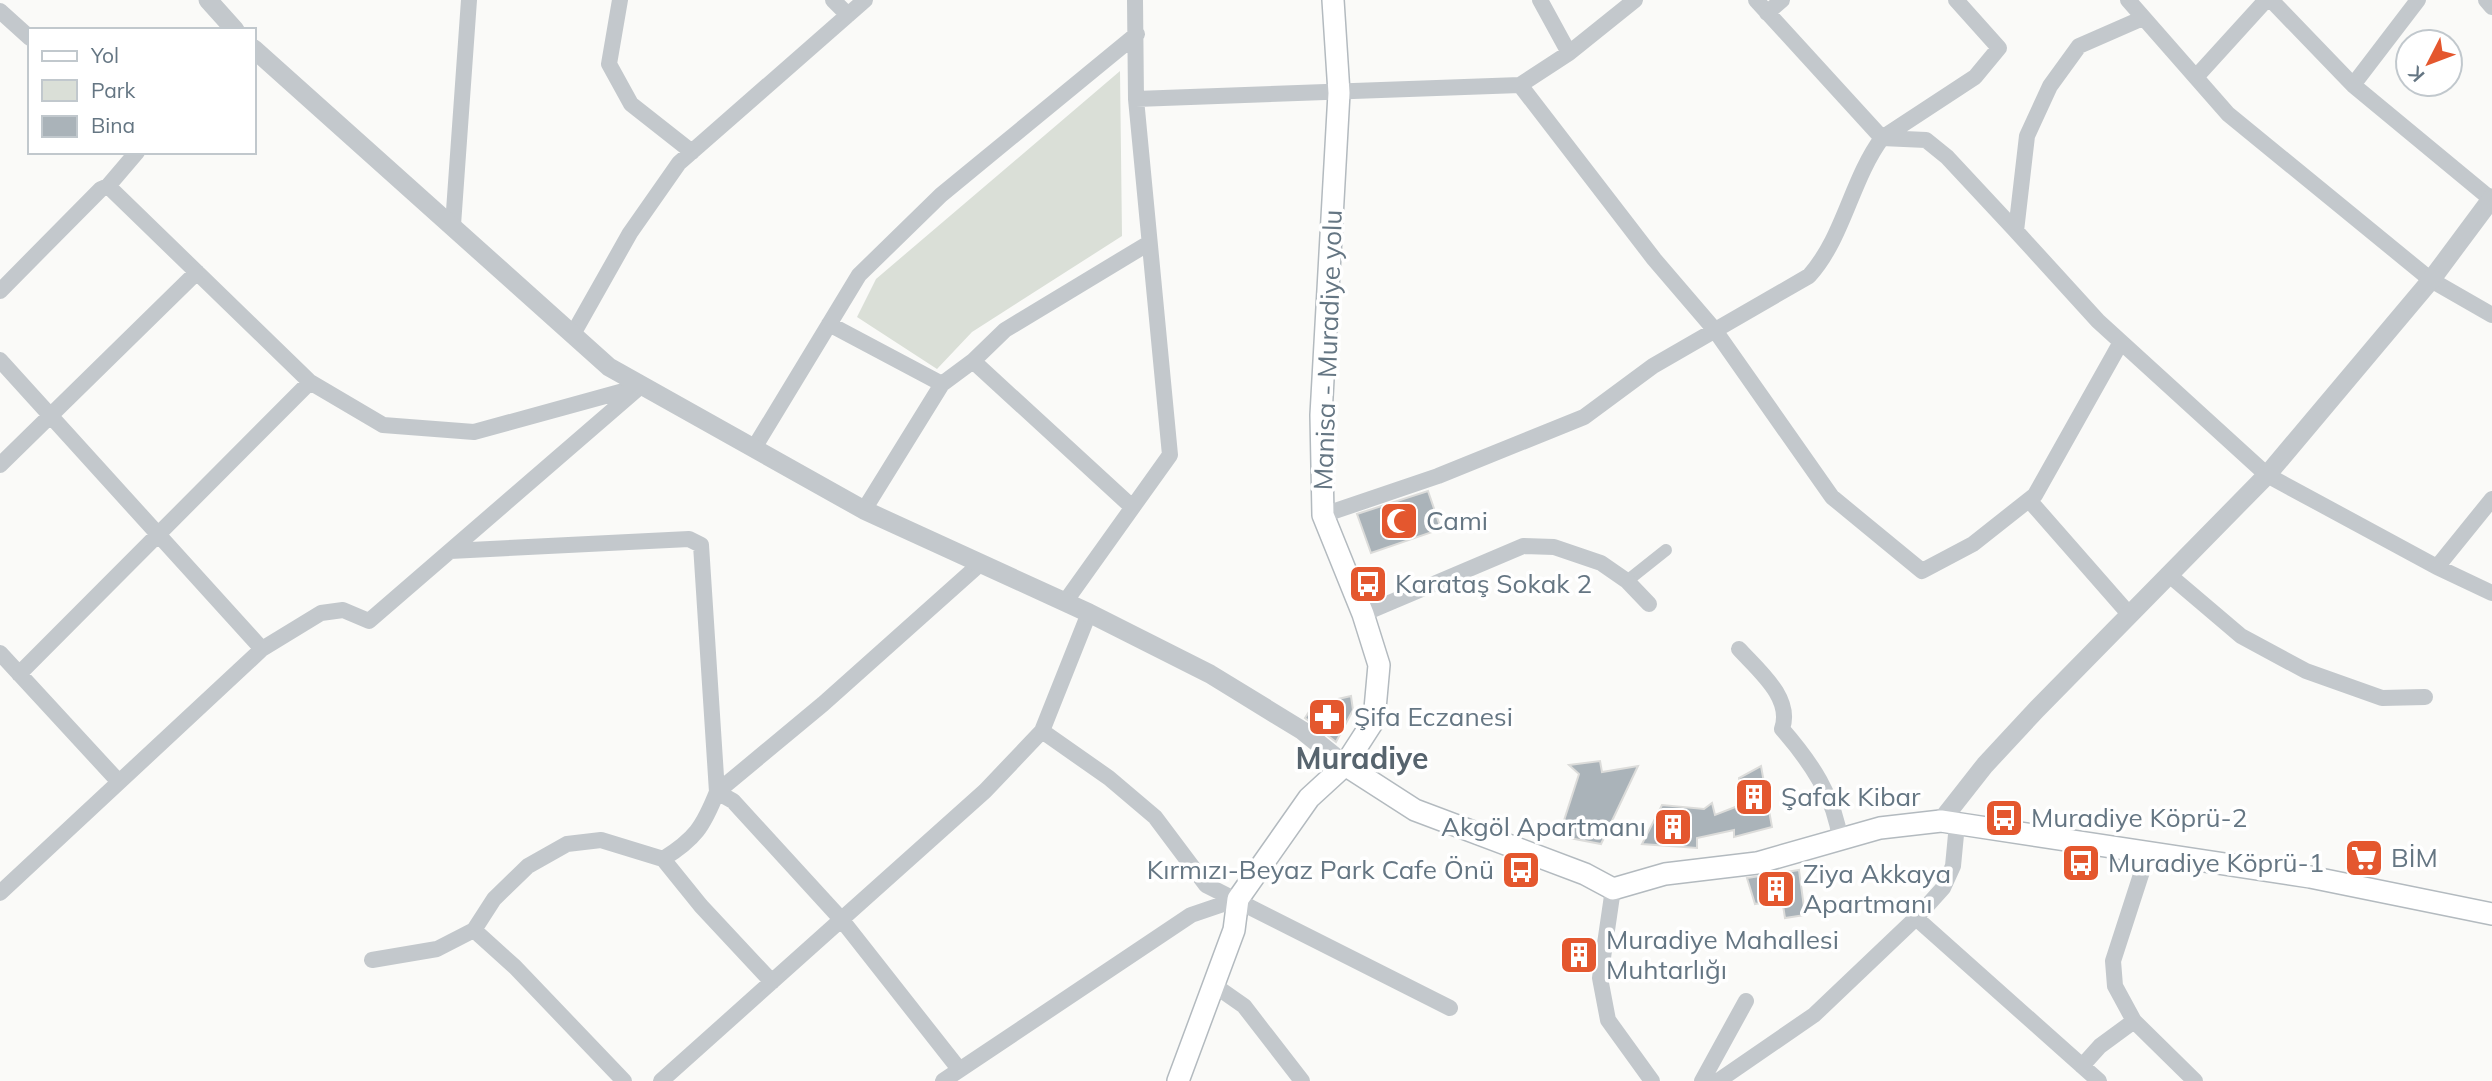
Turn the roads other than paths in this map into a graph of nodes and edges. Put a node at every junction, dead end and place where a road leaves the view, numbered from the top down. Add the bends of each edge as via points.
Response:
1 (208, 0) edge
2 (469, 0) edge
3 (620, 0) edge
4 (833, 0) edge
5 (865, 0) edge
6 (1135, 0) edge
7 (1333, 0) edge
8 (1540, 0) edge
9 (1635, 0) edge
10 (1756, 0) edge
11 (1782, 0) edge
12 (1956, 0) edge
13 (2128, 0) edge
14 (2268, 0) edge
15 (2418, 0) edge
16 (2486, 0) edge
17 (2492, 7) edge
18 (0, 11) edge
19 (1767, 13) junction
20 (848, 15) junction
21 (2143, 18) junction
22 (233, 28) edge
23 (1137, 34) junction
24 (28, 35) edge
25 (256, 51) edge
26 (1569, 54) junction
27 (2196, 77) junction
28 (1520, 85) junction
29 (2353, 85) junction
30 (1339, 93) junction
31 (1136, 99) junction
32 (1882, 138) junction
33 (692, 152) junction
34 (135, 154) edge
35 (108, 186) junction
36 (2492, 199) edge
37 (453, 226) junction
38 (2016, 231) junction
39 (1149, 243) junction
40 (197, 272) junction
41 (2431, 280) junction
42 (0, 291) edge
43 (2492, 315) edge
44 (830, 324) junction
45 (1714, 329) junction
46 (573, 334) junction
47 (2121, 342) junction
48 (0, 360) edge
49 (974, 361) junction
50 (310, 382) junction
51 (942, 384) junction
52 (642, 386) junction
53 (50, 416) junction
54 (754, 447) junction
55 (0, 465) edge
56 (2267, 475) junction
57 (2492, 499) edge
58 (2029, 500) junction
59 (1132, 507) junction
60 (863, 510) junction
61 (1323, 515) junction
62 (158, 535) junction
63 (1666, 550) dead end
64 (450, 551) junction
65 (981, 563) junction
66 (2437, 567) junction
67 (2168, 574) junction
68 (1627, 581) junction
69 (2492, 593) edge
70 (1065, 602) junction
71 (1649, 604) dead end
72 (1090, 613) junction
73 (1363, 614) junction
74 (2129, 614) junction
75 (262, 649) junction
76 (1738, 649) dead end
77 (0, 653) edge
78 (19, 674) junction
79 (2425, 696) dead end
80 (1042, 731) junction
81 (1345, 765) junction
82 (119, 782) junction
83 (717, 792) junction
84 (1949, 823) junction
85 (1840, 840) junction
86 (2148, 853) junction
87 (663, 859) junction
88 (1613, 889) junction
89 (0, 893) edge
90 (1238, 899) junction
91 (2492, 914) edge
92 (1916, 918) junction
93 (841, 919) junction
94 (474, 930) junction
95 (372, 960) dead end
96 (772, 982) junction
97 (1214, 985) junction
98 (1746, 1001) dead end
99 (1450, 1008) dead end
100 (2134, 1021) junction
101 (2082, 1066) junction
102 (959, 1069) junction
103 (624, 1081) edge
104 (661, 1081) edge
105 (943, 1081) edge
106 (1178, 1081) edge
107 (1302, 1081) edge
108 (1652, 1081) edge
109 (1702, 1081) edge
110 (1718, 1081) edge
111 (2099, 1081) edge
112 (2195, 1081) edge

1 - 22 street
2 - 37 street
3 - 33 street via 609,64 631,104
4 - 20 street
5 - 20 street
6 - 23 street
7 - 30 main road, Manisa - Muradiye yolu
8 - 26 street
9 - 26 street
10 - 19 street
11 - 19 street
12 - 32 street via 1999,48 1975,77
13 - 21 street
14 - 27 street
14 - 29 street
15 - 29 street
16 - 17 street
18 - 24 street
19 - 32 street
20 - 33 street
21 - 27 street
21 - 38 street via 2079,46 2050,86 2027,136
23 - 31 street
23 - 44 street via 941,195 859,275
25 - 37 street
26 - 28 street
27 - 41 street via 2228,114
28 - 30 street
28 - 45 street
29 - 36 street
30 - 31 street
30 - 61 main road, Manisa - Muradiye yolu via 1321,415
31 - 39 street
32 - 38 street via 1926,140
32 - 45 street via 1866,160 1826,257 1809,276
33 - 46 street via 679,163 630,233
34 - 35 street
35 - 40 street
35 - 42 street
36 - 41 street
37 - 46 street
38 - 47 street
39 - 49 street via 1006,330
39 - 59 street via 1170,455
40 - 50 street
40 - 53 street
41 - 43 street
41 - 56 street
44 - 51 street
44 - 54 street
45 - 58 street via 1832,497 1922,571 1973,544
45 - 61 street via 1653,366 1584,418 1438,476
46 - 52 street via 609,367
47 - 56 street
47 - 58 street
48 - 53 street
49 - 51 street
49 - 59 street
50 - 52 street via 383,425 474,432
50 - 62 street
51 - 60 street
52 - 54 street
52 - 64 street
53 - 55 street
53 - 62 street
54 - 60 street
56 - 66 street
56 - 67 street
57 - 66 street
58 - 74 street
59 - 70 street
60 - 65 street
61 - 73 main road, Manisa - Muradiye yolu
62 - 75 street
62 - 78 street
63 - 68 street
64 - 75 street via 369,621 343,610 321,613
64 - 83 street via 689,539 701,545
65 - 70 street
65 - 83 street
66 - 69 street
67 - 74 street
67 - 79 street via 2241,636 2306,671 2382,698
68 - 71 street
68 - 73 street via 1601,563 1576,554 1523,545
70 - 72 street
72 - 80 street
72 - 81 street via 1210,674 1303,731
73 - 81 main road, Manisa - Muradiye yolu via 1379,665 1374,720
74 - 84 street via 1985,765
75 - 82 street
76 - 85 street via 1784,706 1782,729 1809,760 1837,817
77 - 78 street
78 - 82 street
80 - 90 street via 1155,817 1206,885
80 - 93 street via 985,792
81 - 88 main road via 1415,810 1585,874
81 - 90 main road, Manisa - Muradiye yolu via 1309,798
82 - 89 street
83 - 87 street via 705,822 690,842
83 - 93 street via 733,801
84 - 85 main road via 1880,828
84 - 86 main road
84 - 92 street via 1953,866 1943,888
85 - 88 main road via 1757,863 1665,874
86 - 91 main road via 2310,877
86 - 100 street via 2113,961 2115,986
87 - 94 street via 601,840 567,844 528,866 494,899
87 - 96 street
88 - 108 street via 1600,978 1608,1020
90 - 97 main road via 1234,930
90 - 99 street
90 - 102 street via 1191,915
92 - 101 street
92 - 110 street via 1814,1016
93 - 96 street
93 - 102 street
94 - 95 street via 437,949
94 - 103 street
96 - 104 street
97 - 106 main road
97 - 107 street via 1244,1006
98 - 109 street
100 - 101 street
100 - 112 street
101 - 111 street
102 - 105 street

